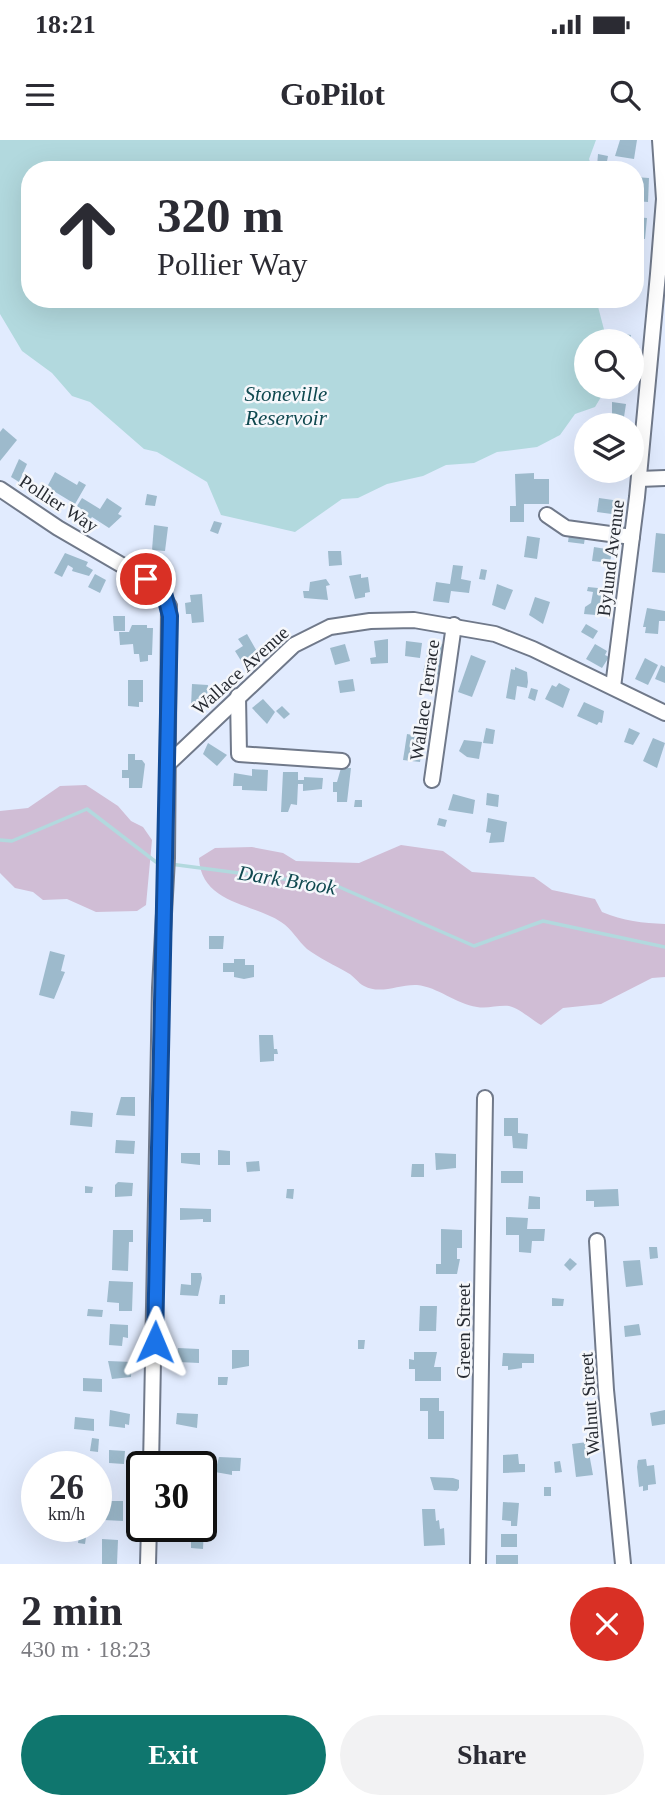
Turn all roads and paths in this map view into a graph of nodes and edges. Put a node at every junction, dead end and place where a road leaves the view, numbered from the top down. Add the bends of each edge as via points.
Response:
1 (660, 140) edge
2 (644, 423) edge
3 (665, 478) edge
4 (644, 479) edge
5 (639, 483) edge
6 (0, 489) edge
7 (547, 515) dead end
8 (632, 537) junction
9 (454, 625) junction
10 (613, 687) junction
11 (238, 695) junction
12 (665, 713) edge
13 (342, 761) dead end
14 (168, 764) junction
15 (432, 780) dead end
16 (485, 1098) dead end
17 (597, 1241) dead end
18 (151, 1451) edge
19 (149, 1542) edge
20 (148, 1564) edge
21 (478, 1564) edge
22 (622, 1564) edge

1 - 2 street, Bylund Avenue via 664,199
3 - 4 street
5 - 8 street, Bylund Avenue
6 - 14 street, Pollier Way via 156,585 166,597 170,616
7 - 8 street via 566,528
8 - 10 street, Bylund Avenue
9 - 10 street, Wallace Avenue via 519,643
9 - 11 street, Wallace Avenue via 385,620 330,627 294,645
9 - 15 street, Wallace Terrace
10 - 12 street, Wallace Avenue
11 - 13 street via 239,754
11 - 14 street, Wallace Avenue
14 - 18 street
16 - 21 street, Green Street
17 - 22 street, Walnut Street
19 - 20 street

